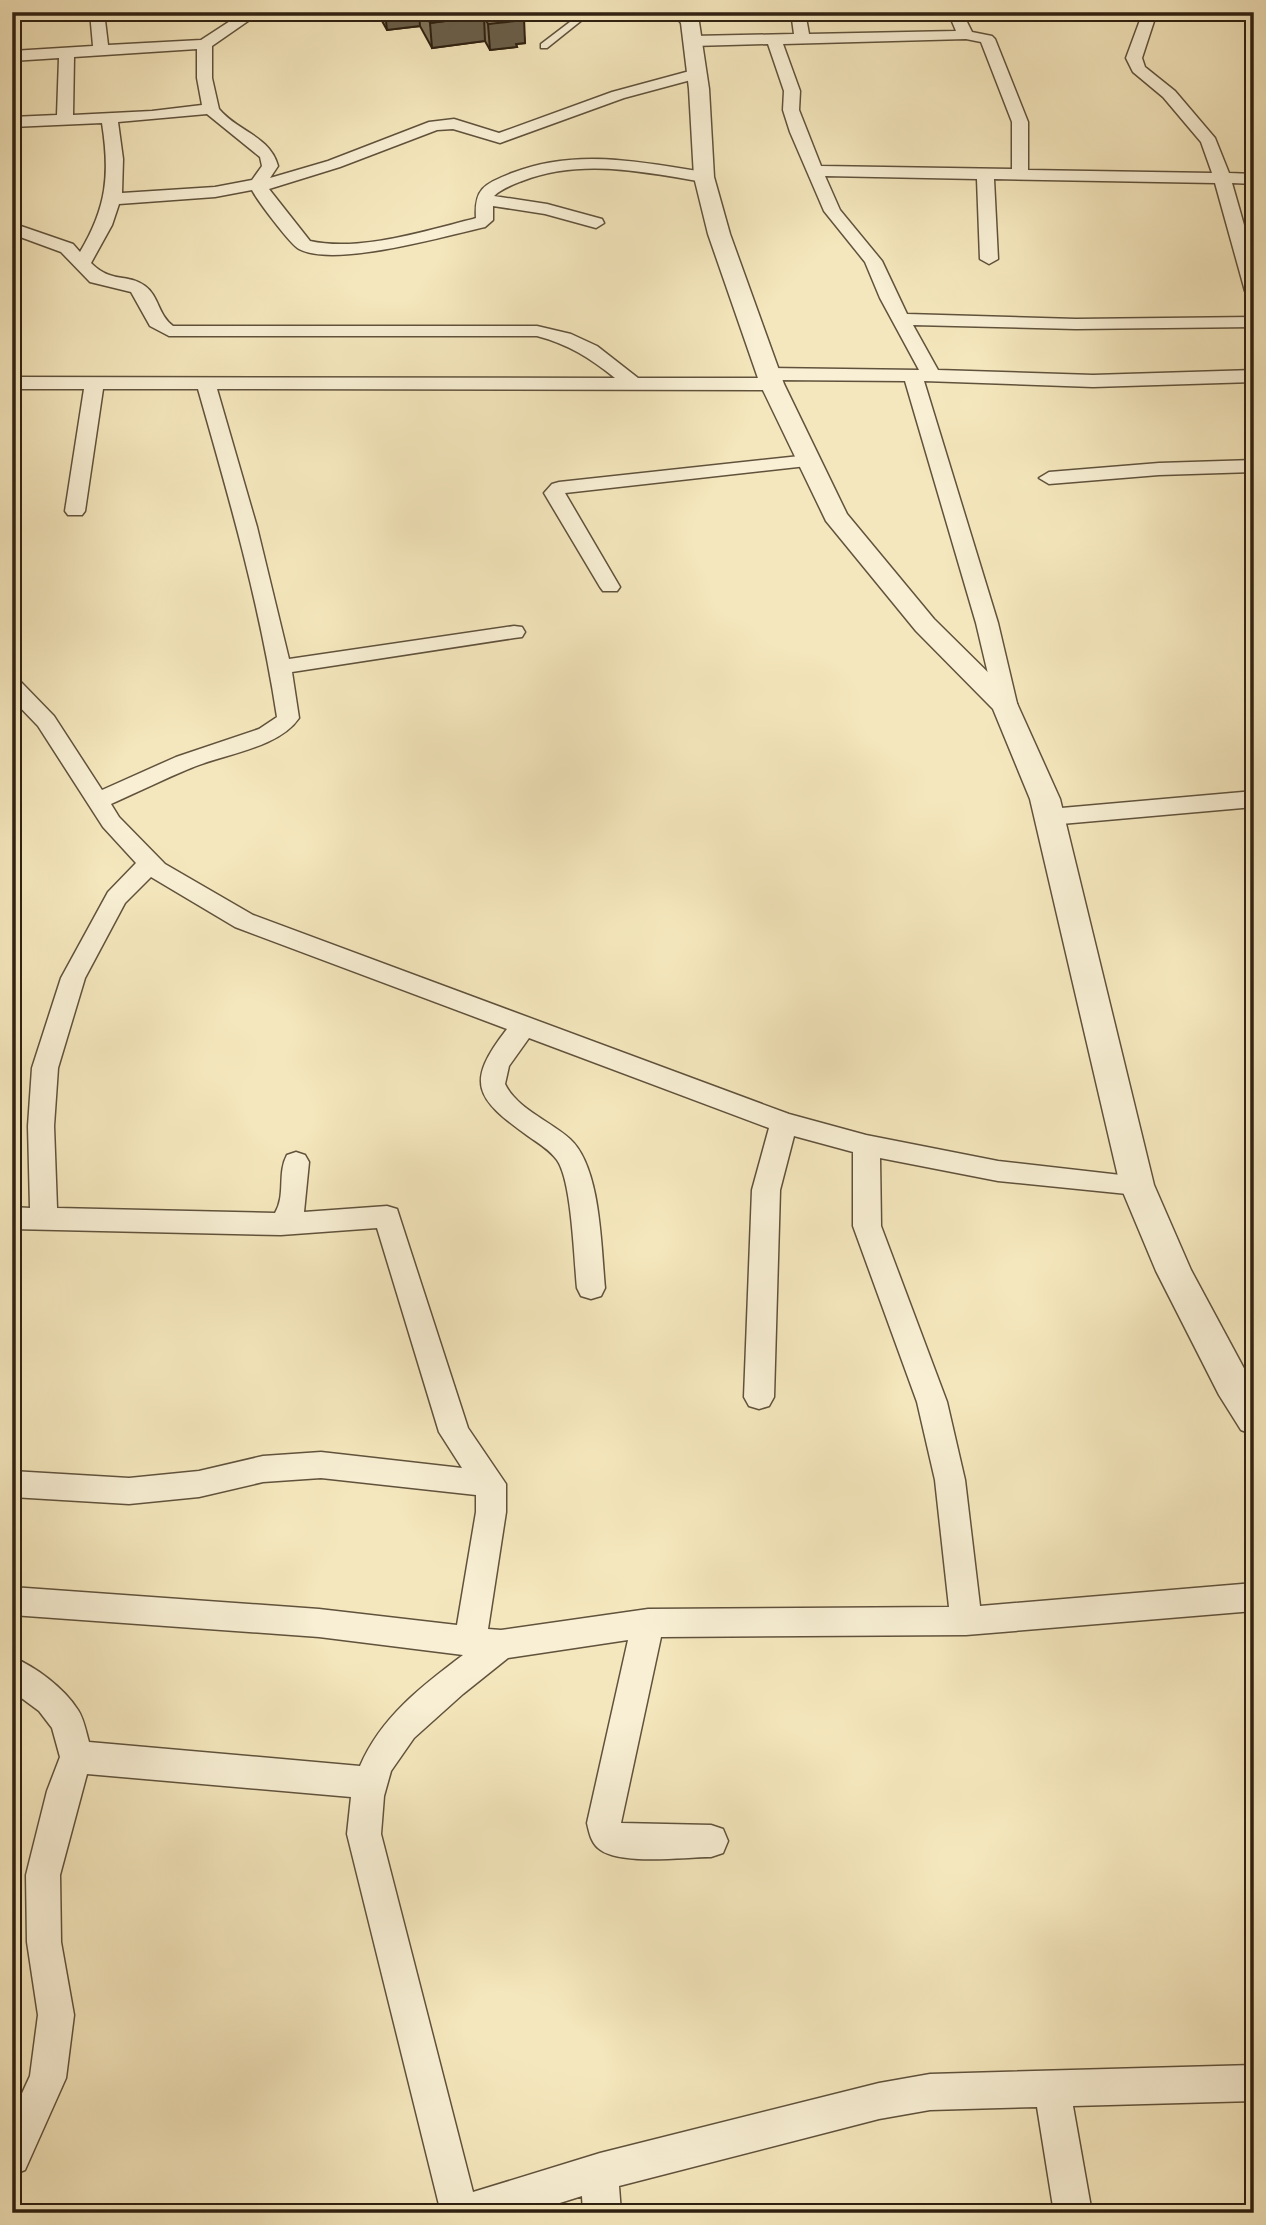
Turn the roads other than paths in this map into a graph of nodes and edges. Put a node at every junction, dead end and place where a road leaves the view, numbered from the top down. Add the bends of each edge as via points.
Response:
1 (97, 12) edge
2 (254, 12) edge
3 (588, 12) edge
4 (681, 12) edge
5 (798, 12) edge
6 (954, 12) edge
7 (1150, 12) edge
8 (966, 35) junction
9 (802, 39) junction
10 (774, 40) junction
11 (693, 41) junction
12 (205, 44) junction
13 (544, 46) dead end
14 (101, 50) junction
15 (67, 52) junction
16 (12, 56) edge
17 (697, 74) junction
18 (211, 109) junction
19 (109, 117) junction
20 (65, 119) junction
21 (12, 122) edge
22 (817, 171) junction
23 (985, 173) junction
24 (1020, 173) junction
25 (704, 177) junction
26 (1222, 178) junction
27 (1254, 179) edge
28 (258, 186) junction
29 (113, 199) junction
30 (485, 200) junction
31 (596, 223) dead end
32 (14, 230) edge
33 (989, 259) dead end
34 (83, 262) junction
35 (1254, 291) edge
36 (901, 319) junction
37 (1254, 322) edge
38 (922, 375) junction
39 (1254, 376) edge
40 (770, 379) junction
41 (12, 383) edge
42 (94, 383) junction
43 (206, 384) junction
44 (634, 384) junction
45 (809, 461) junction
46 (1254, 466) edge
47 (1049, 478) dead end
48 (75, 511) dead end
49 (610, 587) dead end
50 (514, 632) dead end
51 (280, 667) junction
52 (12, 686) edge
53 (1008, 712) junction
54 (1254, 799) edge
55 (99, 801) junction
56 (1050, 817) junction
57 (150, 863) junction
58 (523, 1027) junction
59 (784, 1123) junction
60 (866, 1145) junction
61 (296, 1162) dead end
62 (1137, 1185) junction
63 (12, 1218) edge
64 (44, 1218) junction
65 (281, 1224) junction
66 (592, 1288) dead end
67 (759, 1397) dead end
68 (1254, 1419) edge
69 (12, 1484) edge
70 (491, 1485) junction
71 (1254, 1597) edge
72 (12, 1601) edge
73 (967, 1621) junction
74 (648, 1623) junction
75 (485, 1643) junction
76 (12, 1672) edge
77 (76, 1757) junction
78 (371, 1783) junction
79 (711, 1841) dead end
80 (1254, 2083) edge
81 (1052, 2089) junction
82 (12, 2157) edge
83 (600, 2172) junction
84 (460, 2213) edge
85 (465, 2213) edge
86 (601, 2213) edge
87 (1073, 2213) edge

1 - 14 street
2 - 12 street
3 - 13 lane
4 - 11 street via 690,22
5 - 9 street
6 - 8 street
7 - 26 street via 1135,64 1169,94 1209,141
8 - 9 street
8 - 24 street via 990,42 1020,122
9 - 10 street
10 - 11 street
10 - 22 street via 792,92 791,110 798,132
11 - 17 street
12 - 14 street
12 - 18 street
14 - 15 street
15 - 16 street
15 - 20 street
17 - 25 street
17 - 28 street via 618,95 500,138 454,124 435,125 334,164
18 - 19 street
18 - 28 street via 269,158 270,166
19 - 20 street
19 - 29 street via 116,153
20 - 21 street
22 - 23 street
22 - 36 street via 832,211 873,261
23 - 24 street
23 - 33 street
24 - 26 street
25 - 30 street via 604,162 562,162 490,190
25 - 40 street
26 - 27 street
26 - 35 street
28 - 29 street
28 - 30 street via 304,244 328,250 479,223 485,220
29 - 34 street
30 - 31 street via 547,209
32 - 34 street via 67,248
34 - 44 street via 96,278 137,288 156,322 169,331 537,331 591,350
36 - 37 street via 1076,324
36 - 38 street
38 - 39 street via 1093,381
38 - 40 street
38 - 53 street
40 - 44 street
40 - 45 street
41 - 42 street
42 - 43 street
42 - 48 street
43 - 44 street
43 - 51 street
45 - 49 street via 559,488 554,493
45 - 53 street via 835,516 925,625
46 - 47 street
50 - 51 street
51 - 55 street via 288,718 280,727 184,762
52 - 55 street via 46,721
53 - 56 street
54 - 56 street
55 - 57 street via 111,822
56 - 62 street
57 - 58 street via 244,921
57 - 64 street via 116,898 73,978 45,1068 41,1126
58 - 59 street
58 - 66 street via 492,1073 493,1088 506,1106 569,1155 576,1174
59 - 60 street
59 - 67 street via 766,1190
60 - 62 street via 998,1171
60 - 73 street via 867,1226 932,1402 950,1480
61 - 65 street via 292,1212
62 - 68 street via 1174,1271
63 - 64 street
64 - 65 street
65 - 70 street via 387,1217 454,1433
69 - 70 street via 129,1491 199,1484 263,1469 321,1465
70 - 75 street
71 - 73 street
72 - 75 street via 319,1623
73 - 74 street
74 - 75 street
74 - 79 street via 604,1823 607,1834 616,1841
75 - 78 street via 394,1738
76 - 77 street via 50,1700 67,1721
77 - 78 street
77 - 82 street via 43,1875 44,1942 57,2015 48,2078
78 - 84 street via 364,1834
80 - 81 street
81 - 83 street via 930,2092 879,2101
81 - 87 street
83 - 85 street
83 - 86 street

